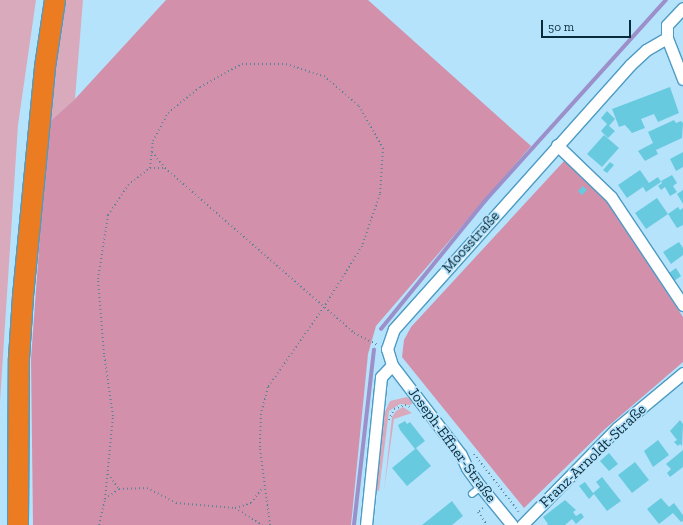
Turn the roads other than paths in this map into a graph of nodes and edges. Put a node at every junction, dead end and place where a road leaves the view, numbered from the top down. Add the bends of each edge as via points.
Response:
1 (55, 0) edge
2 (683, 8) edge
3 (667, 38) junction
4 (683, 78) edge
5 (557, 145) junction
6 (683, 305) edge
7 (392, 365) junction
8 (683, 373) edge
9 (18, 525) edge
10 (366, 525) edge
11 (512, 525) edge
12 (522, 525) edge

1 - 9 highway via 43,82 23,296 19,358
2 - 3 street via 667,26
3 - 4 street
3 - 5 street, Moosstraße via 646,50 630,64
5 - 6 street via 611,197
5 - 7 street, Moosstraße via 394,329 387,349
7 - 10 street via 381,377
7 - 11 street, Joseph-Effner-Straße via 461,455 476,490
8 - 12 street, Franz-Arnoldt-Straße via 617,428

